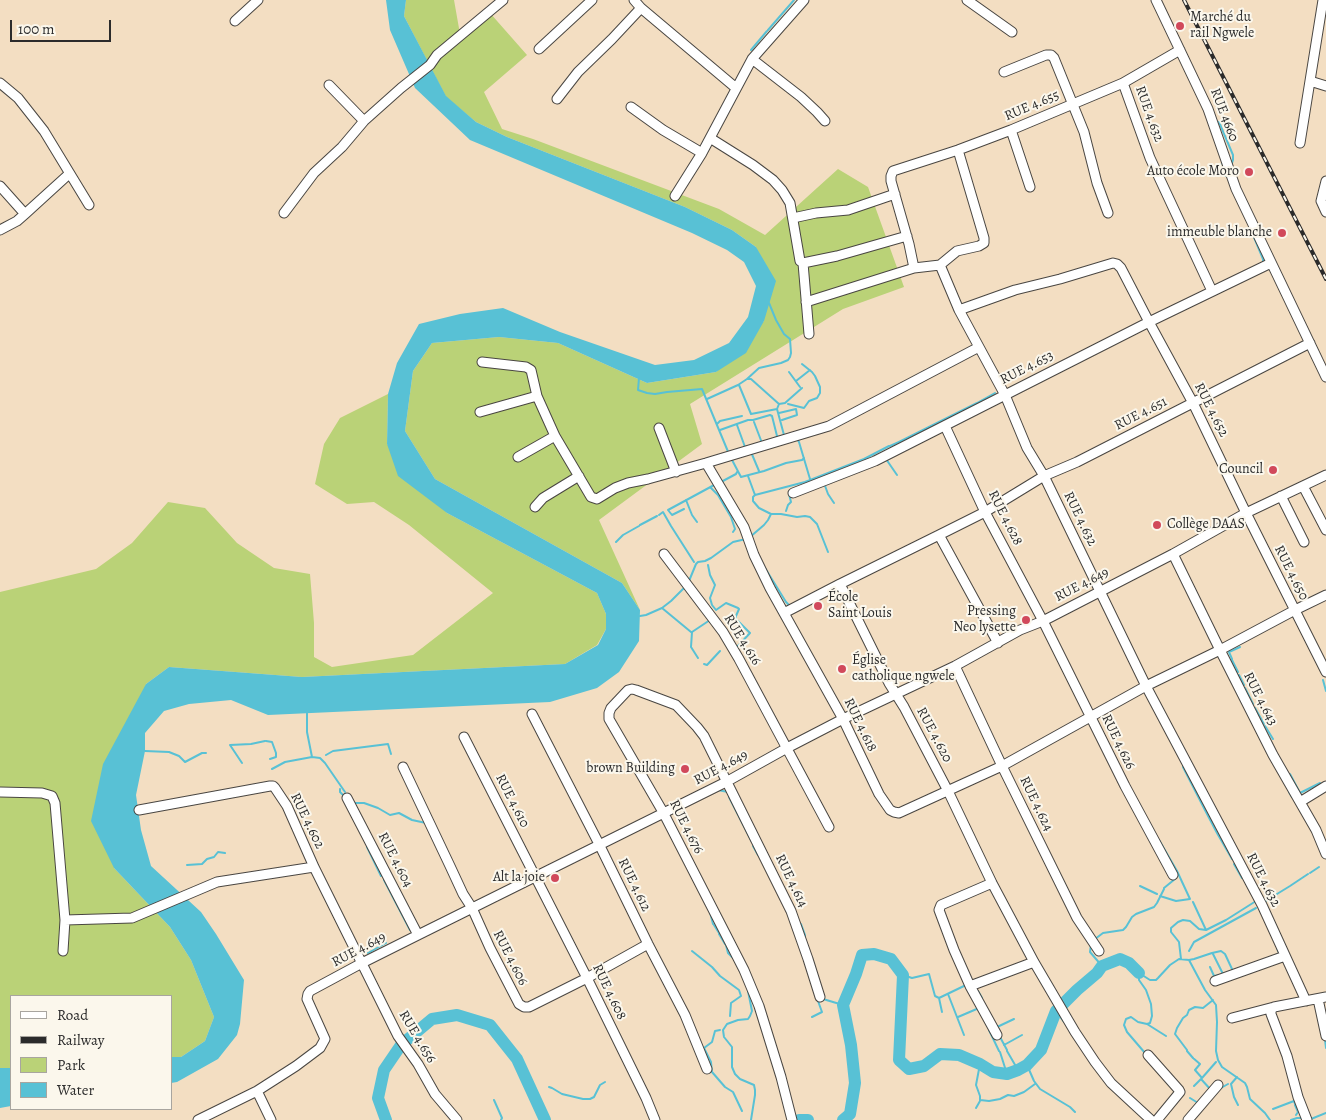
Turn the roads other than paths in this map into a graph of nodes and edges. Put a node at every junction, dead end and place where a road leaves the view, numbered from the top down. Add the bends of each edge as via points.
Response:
1 (258, 0) edge
2 (503, 0) edge
3 (592, 0) edge
4 (634, 0) edge
5 (804, 0) edge
6 (967, 0) edge
7 (1156, 0) edge
8 (1323, 0) edge
9 (641, 8) junction
10 (234, 21) dead end
11 (1012, 32) dead end
12 (539, 49) dead end
13 (1180, 50) junction
14 (752, 60) junction
15 (1004, 72) dead end
16 (1310, 81) junction
17 (0, 83) edge
18 (1123, 83) junction
19 (329, 85) dead end
20 (1326, 86) edge
21 (736, 88) junction
22 (557, 99) dead end
23 (1073, 103) junction
24 (631, 107) dead end
25 (364, 121) junction
26 (825, 121) dead end
27 (1011, 130) junction
28 (710, 138) junction
29 (1300, 143) dead end
30 (958, 150) junction
31 (702, 153) junction
32 (69, 174) junction
33 (1326, 181) edge
34 (0, 186) edge
35 (1030, 187) dead end
36 (895, 194) junction
37 (675, 196) dead end
38 (89, 205) dead end
39 (1326, 212) edge
40 (284, 213) dead end
41 (1108, 213) dead end
42 (25, 214) junction
43 (793, 218) junction
44 (0, 230) edge
45 (907, 236) junction
46 (803, 263) junction
47 (1271, 263) junction
48 (940, 265) junction
49 (914, 268) junction
50 (1212, 291) junction
51 (806, 302) junction
52 (959, 310) junction
53 (1148, 322) junction
54 (809, 334) dead end
55 (1310, 343) junction
56 (979, 347) junction
57 (482, 362) dead end
58 (1326, 377) edge
59 (1005, 395) junction
60 (538, 396) junction
61 (1193, 403) junction
62 (480, 412) dead end
63 (945, 426) junction
64 (659, 428) dead end
65 (556, 436) junction
66 (518, 457) dead end
67 (706, 463) junction
68 (676, 472) junction
69 (1326, 475) edge
70 (578, 476) junction
71 (1044, 476) junction
72 (1303, 486) junction
73 (792, 493) dead end
74 (1281, 496) junction
75 (535, 508) dead end
76 (985, 512) junction
77 (1246, 513) junction
78 (1326, 530) edge
79 (939, 535) junction
80 (1304, 542) dead end
81 (664, 554) dead end
82 (1173, 554) junction
83 (840, 584) junction
84 (1101, 592) junction
85 (1326, 595) edge
86 (1295, 610) junction
87 (784, 613) junction
88 (1043, 620) junction
89 (998, 643) junction
90 (1220, 650) junction
91 (954, 666) junction
92 (1326, 672) edge
93 (1146, 686) junction
94 (895, 693) junction
95 (532, 714) dead end
96 (1090, 717) junction
97 (843, 718) junction
98 (464, 737) dead end
99 (787, 748) junction
100 (1002, 766) junction
101 (403, 767) dead end
102 (726, 782) junction
103 (1326, 786) edge
104 (948, 791) junction
105 (0, 792) edge
106 (348, 798) dead end
107 (1300, 802) junction
108 (139, 810) dead end
109 (663, 812) junction
110 (829, 827) dead end
111 (599, 844) junction
112 (1326, 854) edge
113 (314, 867) junction
114 (1173, 875) dead end
115 (536, 877) junction
116 (992, 882) junction
117 (472, 908) junction
118 (65, 920) junction
119 (418, 935) junction
120 (648, 944) junction
121 (1099, 950) dead end
122 (63, 951) dead end
123 (1285, 956) junction
124 (1034, 962) junction
125 (362, 963) junction
126 (587, 978) junction
127 (1215, 981) dead end
128 (970, 986) junction
129 (820, 997) dead end
130 (1322, 998) edge
131 (1306, 1001) junction
132 (1274, 1007) junction
133 (1232, 1018) dead end
134 (997, 1035) dead end
135 (1326, 1036) edge
136 (1148, 1055) dead end
137 (707, 1069) dead end
138 (1218, 1085) dead end
139 (257, 1091) junction
140 (792, 1118) edge
141 (198, 1120) edge
142 (271, 1120) edge
143 (457, 1120) edge
144 (655, 1120) edge
145 (1151, 1120) edge
146 (1157, 1120) edge
147 (1188, 1120) edge
148 (1307, 1120) edge

1 - 10 street
2 - 25 street
3 - 12 street
4 - 9 street
5 - 14 street
6 - 11 street
7 - 13 street, RUE 4660
8 - 16 street
9 - 21 street
9 - 22 street via 578,72
13 - 18 street, RUE 4.655
13 - 47 street, RUE 4660 via 1208,109 1236,189
14 - 21 street
14 - 26 street via 801,97
15 - 23 street via 1051,55
16 - 20 street
16 - 29 street
17 - 32 street via 18,98 44,131
18 - 23 street, RUE 4.655
18 - 50 street, RUE 4.632 via 1150,158
19 - 25 street
21 - 28 street
23 - 27 street, RUE 4.655
23 - 41 street
24 - 31 street
25 - 40 street via 314,174
27 - 30 street, RUE 4.655
27 - 35 street
28 - 31 street
28 - 43 street via 773,180 790,202
30 - 36 street, RUE 4.655 via 893,171
30 - 48 street via 984,243 957,251
31 - 37 street
32 - 38 street
32 - 42 street
33 - 39 street via 1321,201
34 - 42 street
36 - 43 street via 848,210
36 - 45 street
42 - 44 street
43 - 46 street via 800,262
45 - 46 street
45 - 49 street
46 - 51 street
47 - 50 street, RUE 4.653
47 - 55 street, RUE 4660
48 - 49 street
48 - 52 street, RUE 4.632
49 - 51 street
50 - 53 street, RUE 4.653
51 - 54 street
52 - 53 street via 1015,290 1113,263 1121,268
52 - 56 street, RUE 4.632
53 - 59 street, RUE 4.653
53 - 61 street, RUE 4.652
55 - 58 street, RUE 4660
55 - 61 street, RUE 4.651
56 - 59 street, RUE 4.632
56 - 67 street via 829,426
57 - 60 street via 528,368
59 - 63 street, RUE 4.653
59 - 71 street, RUE 4.632 via 1027,448
60 - 62 street
60 - 65 street
61 - 71 street, RUE 4.651
61 - 77 street, RUE 4.652
63 - 73 street, RUE 4.653 via 875,461
63 - 76 street, RUE 4.628
64 - 68 street
65 - 66 street
65 - 70 street
67 - 68 street
67 - 87 street, RUE 4.618 via 744,527 754,555
68 - 70 street via 628,483 597,499 591,497
69 - 72 street, RUE 4.649
70 - 75 street via 543,498
71 - 76 street, RUE 4.651
71 - 84 street, RUE 4.632
72 - 74 street, RUE 4.649
72 - 78 street
74 - 77 street, RUE 4.649
74 - 80 street
76 - 79 street, RUE 4.651
76 - 88 street, RUE 4.628
77 - 82 street, RUE 4.649
77 - 86 street, RUE 4.650
79 - 83 street
79 - 89 street
81 - 99 street, RUE 4.616 via 723,632
82 - 84 street, RUE 4.649
82 - 90 street, RUE 4.643
83 - 87 street
83 - 94 street, RUE 4.620
84 - 88 street, RUE 4.649
84 - 93 street, RUE 4.632
85 - 86 street, RUE 4.618
86 - 90 street, RUE 4.618
86 - 92 street, RUE 4.650
87 - 97 street, RUE 4.618
88 - 89 street, RUE 4.649
88 - 96 street, RUE 4.626
89 - 91 street, RUE 4.649
90 - 93 street, RUE 4.618
90 - 107 street, RUE 4.643
91 - 94 street, RUE 4.649
91 - 100 street, RUE 4.624
93 - 96 street, RUE 4.618
93 - 123 street, RUE 4.632 via 1262,905
94 - 97 street, RUE 4.649
94 - 104 street, RUE 4.620
95 - 111 street, RUE 4.612
96 - 100 street, RUE 4.618
96 - 114 street, RUE 4.626
97 - 99 street, RUE 4.649
97 - 104 street, RUE 4.618 via 879,794 890,810 899,814
98 - 115 street, RUE 4.610
99 - 102 street, RUE 4.649
99 - 110 street, RUE 4.616
100 - 104 street, RUE 4.618
100 - 121 street, RUE 4.624 via 1077,918
101 - 117 street, RUE 4.606
102 - 109 street, RUE 4.649
102 - 109 street, RUE 4.676 via 704,736 682,710 671,702 628,690 611,708 609,720
102 - 129 street, RUE 4.614 via 791,911
103 - 107 street
104 - 116 street, RUE 4.620
105 - 118 street via 52,796
106 - 119 street, RUE 4.604
107 - 112 street, RUE 4.643
108 - 113 street, RUE 4.602 via 273,786 287,806
109 - 111 street, RUE 4.649
109 - 140 street, RUE 4.676 via 744,970 759,1006
111 - 115 street, RUE 4.649
111 - 120 street, RUE 4.612
113 - 118 street via 217,882 132,918
113 - 125 street, RUE 4.602
115 - 117 street, RUE 4.649
115 - 126 street, RUE 4.608
116 - 124 street, RUE 4.620
116 - 128 street via 939,907
117 - 119 street, RUE 4.649
117 - 126 street, RUE 4.606 via 519,1004 529,1007
118 - 122 street
119 - 125 street, RUE 4.649
120 - 126 street, RUE 4.606
120 - 137 street, RUE 4.612 via 685,1014
123 - 127 street
123 - 131 street, RUE 4.632
124 - 128 street
124 - 145 street, RUE 4.620 via 1095,1062 1111,1083
125 - 139 street, RUE 4.649 via 310,991 307,999 325,1039 320,1048
125 - 143 street, RUE 4.656 via 398,1036 435,1094
126 - 144 street, RUE 4.608
128 - 134 street
130 - 131 street
130 - 135 street
131 - 132 street
132 - 133 street
132 - 148 street via 1270,1014
136 - 146 street via 1180,1092
138 - 147 street
139 - 141 street, RUE 4.649
139 - 142 street

